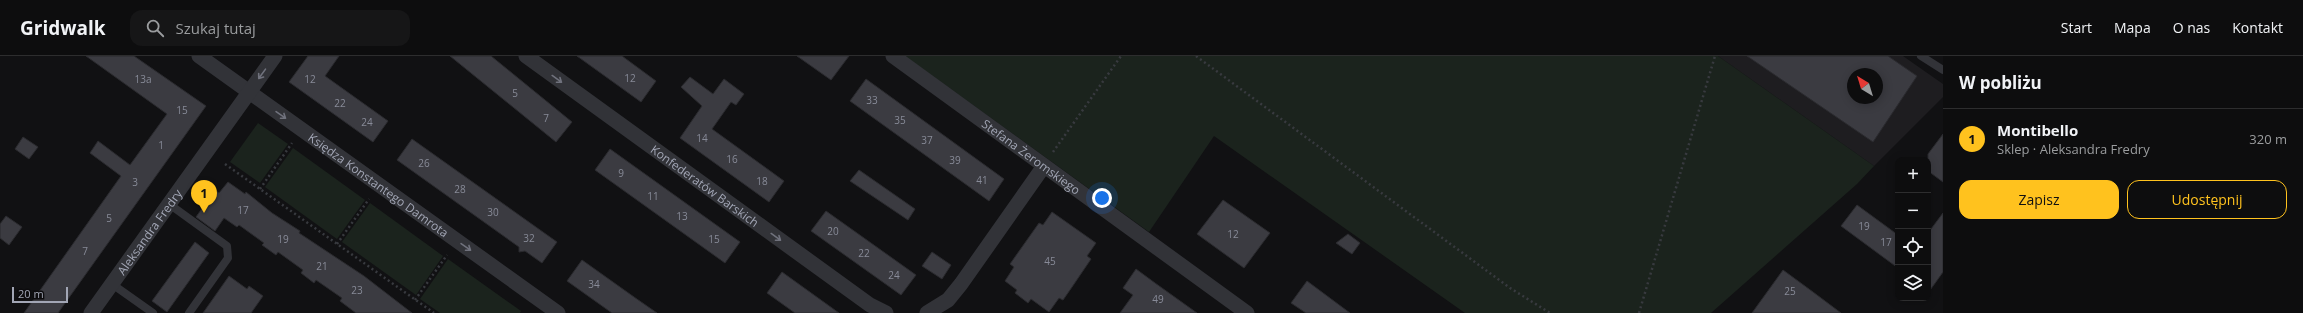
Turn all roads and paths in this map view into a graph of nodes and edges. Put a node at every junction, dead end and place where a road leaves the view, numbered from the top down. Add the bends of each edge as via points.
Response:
1 (199, 56) edge
2 (275, 56) edge
3 (526, 56) edge
4 (893, 56) edge
5 (1121, 56) edge
6 (1196, 56) edge
7 (1715, 56) edge
8 (1921, 56) edge
9 (1943, 70) edge
10 (249, 92) junction
11 (292, 143) dead end
12 (225, 164) dead end
13 (1044, 166) junction
14 (260, 189) junction
15 (370, 198) dead end
16 (169, 204) junction
17 (337, 244) junction
18 (448, 255) dead end
19 (112, 284) junction
20 (415, 300) junction
21 (91, 313) edge
22 (153, 313) edge
23 (189, 313) edge
24 (434, 313) edge
25 (558, 313) edge
26 (886, 313) edge
27 (928, 313) edge
28 (1247, 313) edge
29 (1550, 313) edge
30 (1639, 313) edge

1 - 10 street, Księdza Konstantego Damrota
2 -> 10 street, Aleksandra Fredry
3 -> 26 street, Konfederatów Barskich via 870,305
4 - 13 street, Stefana Żeromskiego
5 - 13 path
6 - 29 path via 1510,288
7 - 30 path
8 - 9 lane
10 - 16 street, Aleksandra Fredry
10 -> 25 street, Księdza Konstantego Damrota
11 - 14 path
12 - 14 path
13 - 27 street via 961,284 948,300
13 - 28 street, Stefana Żeromskiego
14 - 17 path
15 - 17 path
16 - 19 street, Aleksandra Fredry
16 - 23 lane via 227,246 228,258
17 - 20 path
18 - 20 path
19 - 21 street, Aleksandra Fredry
19 - 22 lane
20 - 24 path

